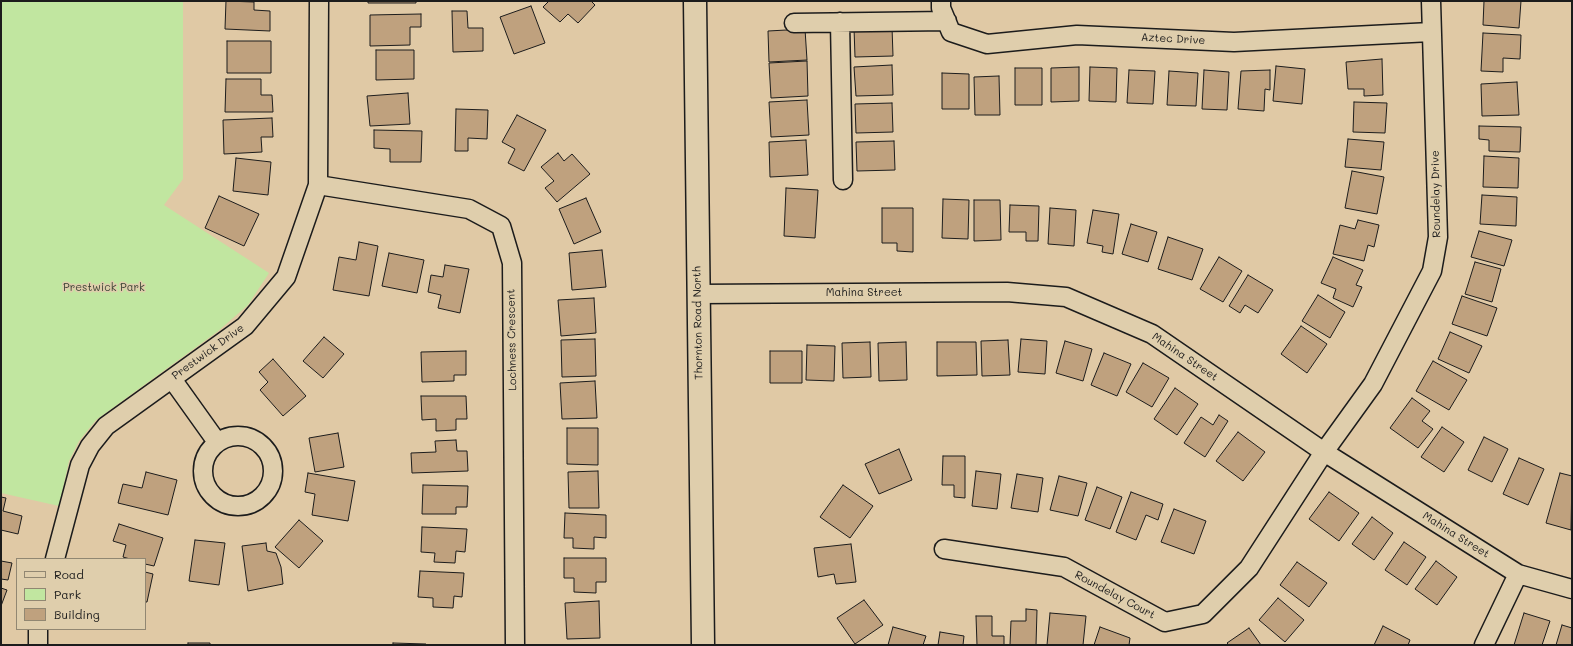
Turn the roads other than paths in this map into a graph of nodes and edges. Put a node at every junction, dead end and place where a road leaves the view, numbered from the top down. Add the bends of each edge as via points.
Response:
1 (319, 1) edge
2 (696, 1) edge
3 (941, 1) edge
4 (1431, 1) edge
5 (947, 21) junction
6 (840, 22) junction
7 (794, 23) dead end
8 (1430, 32) junction
9 (843, 180) dead end
10 (318, 185) junction
11 (698, 294) junction
12 (172, 378) junction
13 (217, 442) dead end
14 (1324, 452) junction
15 (944, 549) dead end
16 (55, 558) edge
17 (1518, 574) junction
18 (1572, 589) edge
19 (38, 630) edge
20 (38, 645) edge
21 (515, 645) edge
22 (703, 645) edge
23 (1484, 645) edge

1 - 10 street, Prestwick Drive
2 - 11 main road, Thornton Road North
3 - 5 street, Aztec Drive via 941,8
4 - 8 street, Roundelay Drive
5 - 6 street
5 - 8 street, Aztec Drive via 951,32 987,44 1077,35 1234,42
6 - 7 street
6 - 9 street
8 - 14 street, Roundelay Drive via 1438,237 1432,271 1374,384
10 - 12 street, Prestwick Drive via 286,277 245,326
10 - 21 street, Lochness Crescent via 469,209 501,226 512,263
11 - 14 street, Mahina Street via 1007,292 1066,297 1152,334
11 - 22 main road, Thornton Road North
12 - 13 street
12 - 16 street, Prestwick Drive via 106,426 90,446 78,471
14 - 15 street, Roundelay Court via 1249,568 1203,614 1165,622 1064,567
14 - 17 street, Mahina Street
17 - 18 street, Mahina Street
17 - 23 street
19 - 20 street

